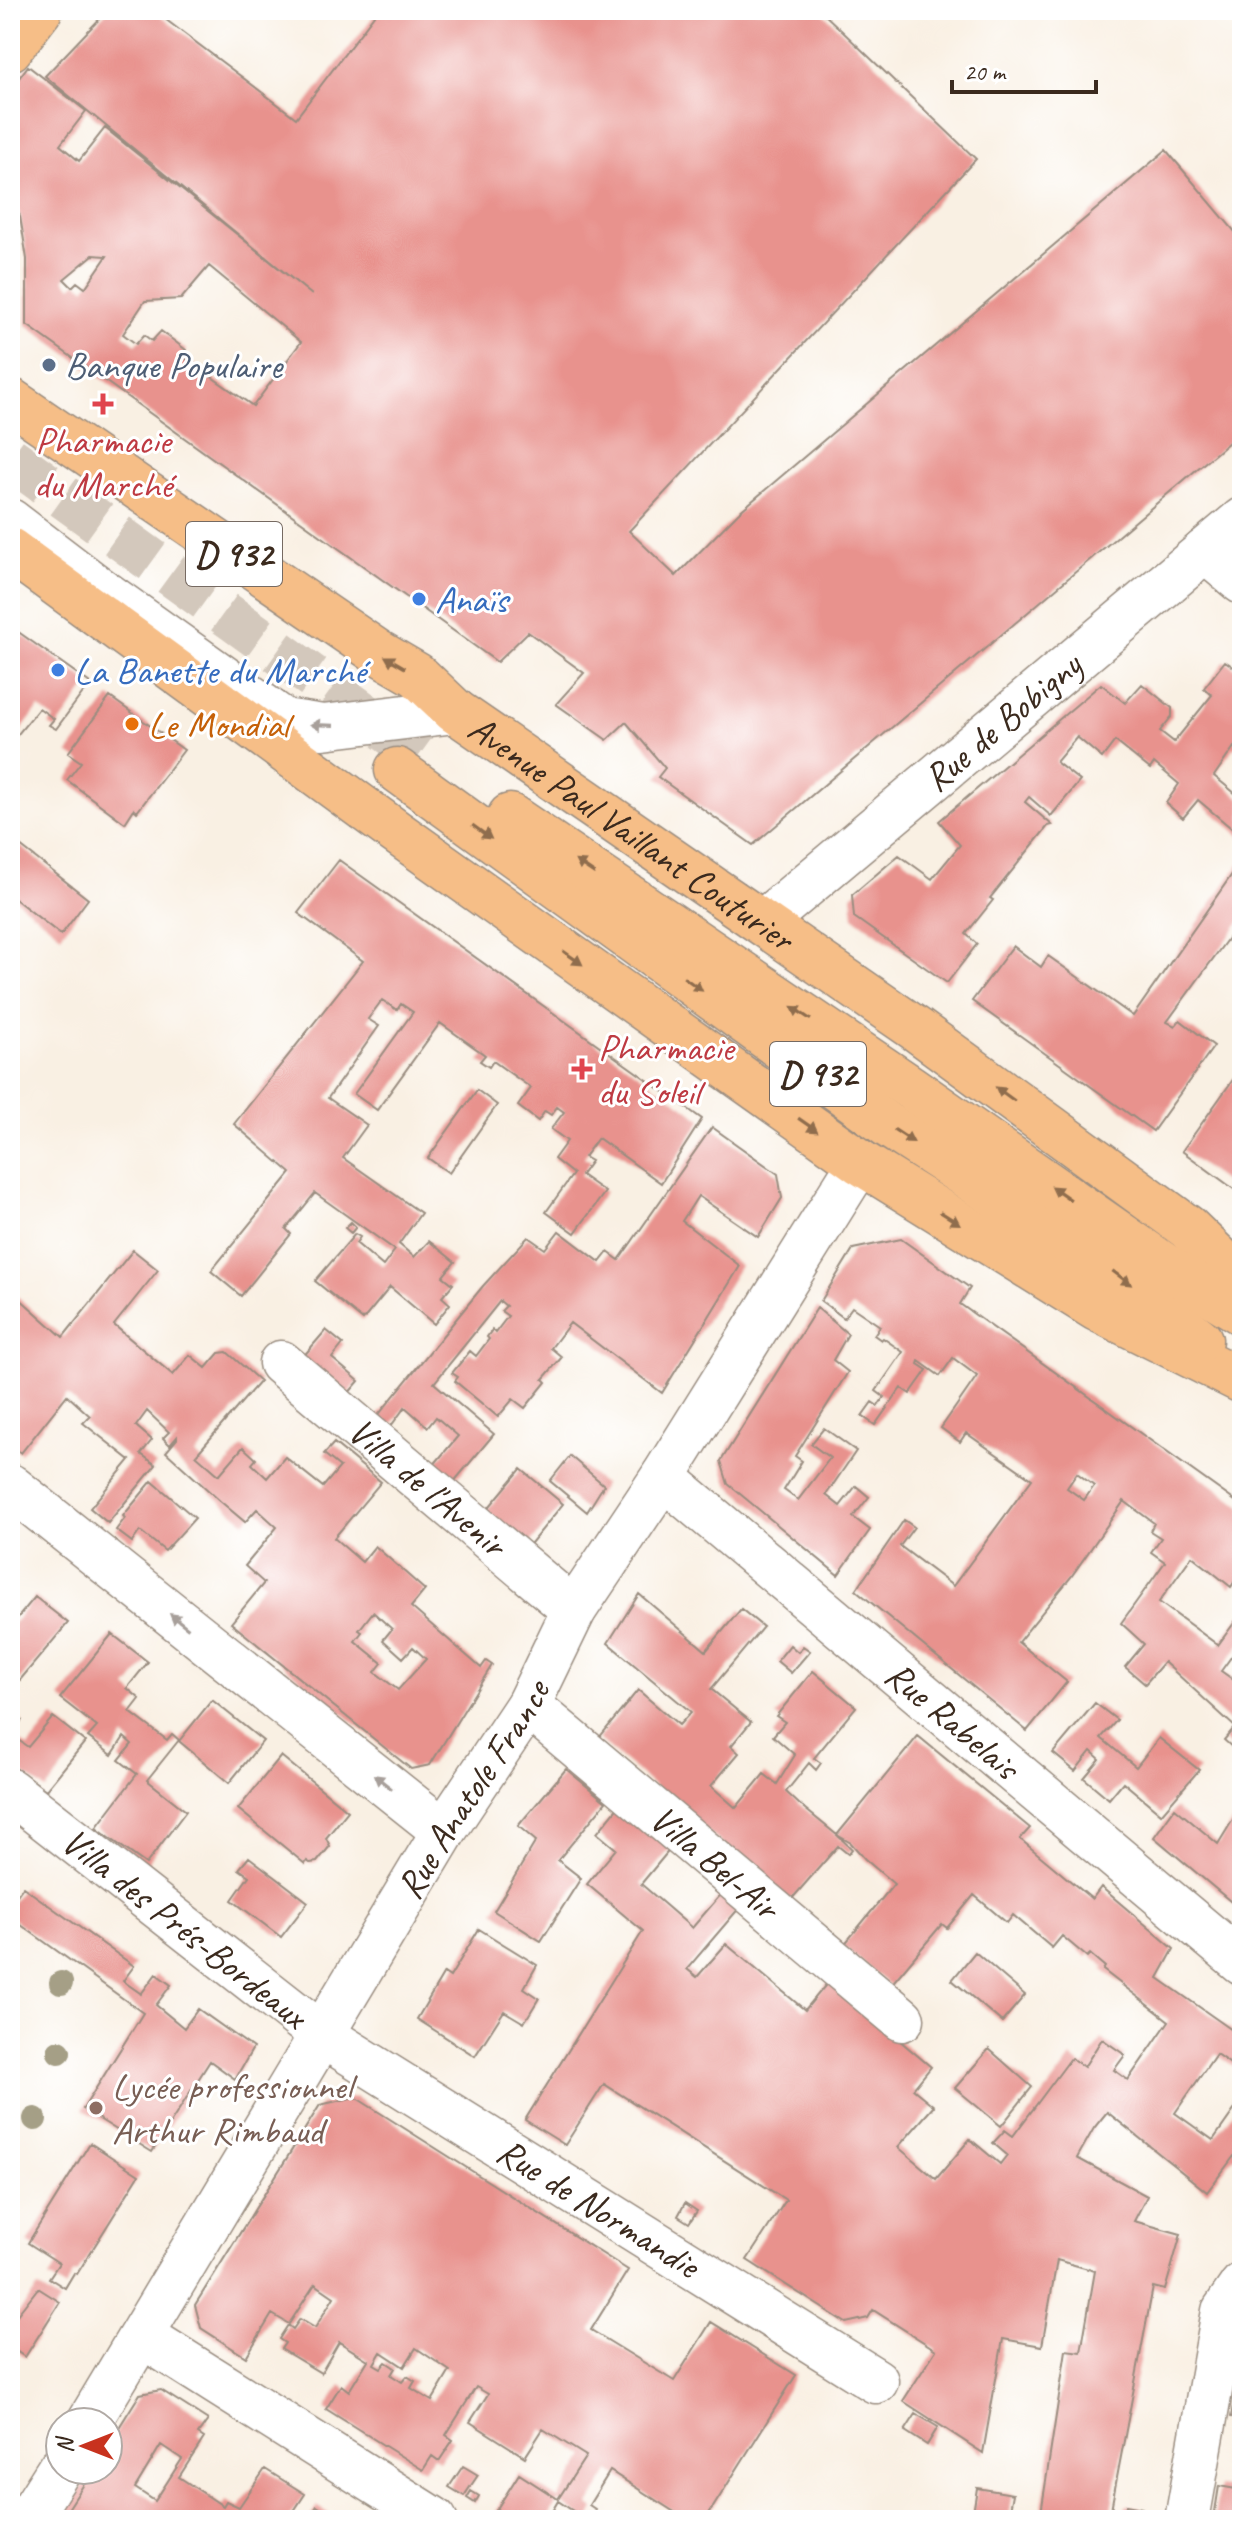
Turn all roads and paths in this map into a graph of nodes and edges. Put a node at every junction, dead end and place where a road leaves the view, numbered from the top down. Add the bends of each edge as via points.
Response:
1 (40, 10) edge
2 (10, 49) edge
3 (10, 400) edge
4 (1242, 520) edge
5 (10, 521) edge
6 (10, 550) edge
7 (1205, 551) junction
8 (1242, 582) edge
9 (455, 711) junction
10 (763, 922) junction
11 (860, 1162) junction
12 (1242, 1280) edge
13 (1242, 1313) edge
14 (281, 1363) dead end
15 (1242, 1373) edge
16 (1242, 1381) edge
17 (663, 1477) junction
18 (10, 1486) edge
19 (574, 1610) junction
20 (528, 1705) junction
21 (10, 1791) edge
22 (444, 1831) junction
23 (1242, 1963) edge
24 (902, 2019) dead end
25 (322, 2035) junction
26 (1242, 2285) edge
27 (143, 2336) junction
28 (876, 2381) dead end
29 (99, 2406) edge
30 (49, 2486) edge
31 (27, 2520) edge
32 (435, 2520) edge
33 (1187, 2520) edge

1 - 2 main road
9 -> 3 main road, Avenue Paul Vaillant Couturier / D 932 via 417,675
4 - 7 street, Rue de Bobigny
9 -> 5 street via 323,727 284,721
6 -> 11 main road, D 932
7 - 8 street
7 - 10 street, Rue de Bobigny
9 - 10 main road, Avenue Paul Vaillant Couturier / D 932
12 -> 10 main road, Avenue Paul Vaillant Couturier / D 932 via 1174,1218
11 -> 16 main road, D 932 via 1097,1309
11 - 17 street, Rue Anatole France
13 -> 15 main road, Avenue Paul Vaillant Couturier / D 932 via 1167,1267 911,1088 414,766 886,1124 1117,1274
14 - 19 street, Villa de l'Avenir
17 - 19 street, Rue Anatole France
17 - 23 street, Rue Rabelais
22 -> 18 street
19 - 20 street, Rue Anatole France
20 - 22 street, Rue Anatole France
20 - 24 street, Villa Bel-Air
21 - 25 street, Villa des Prés-Bordeaux
22 - 25 street, Rue Anatole France
25 - 27 street, Rue Anatole France
25 - 28 street, Rue de Normandie
26 - 33 street via 1224,2311
27 - 29 street, Rue Anatole France
27 - 32 street
30 - 31 street

